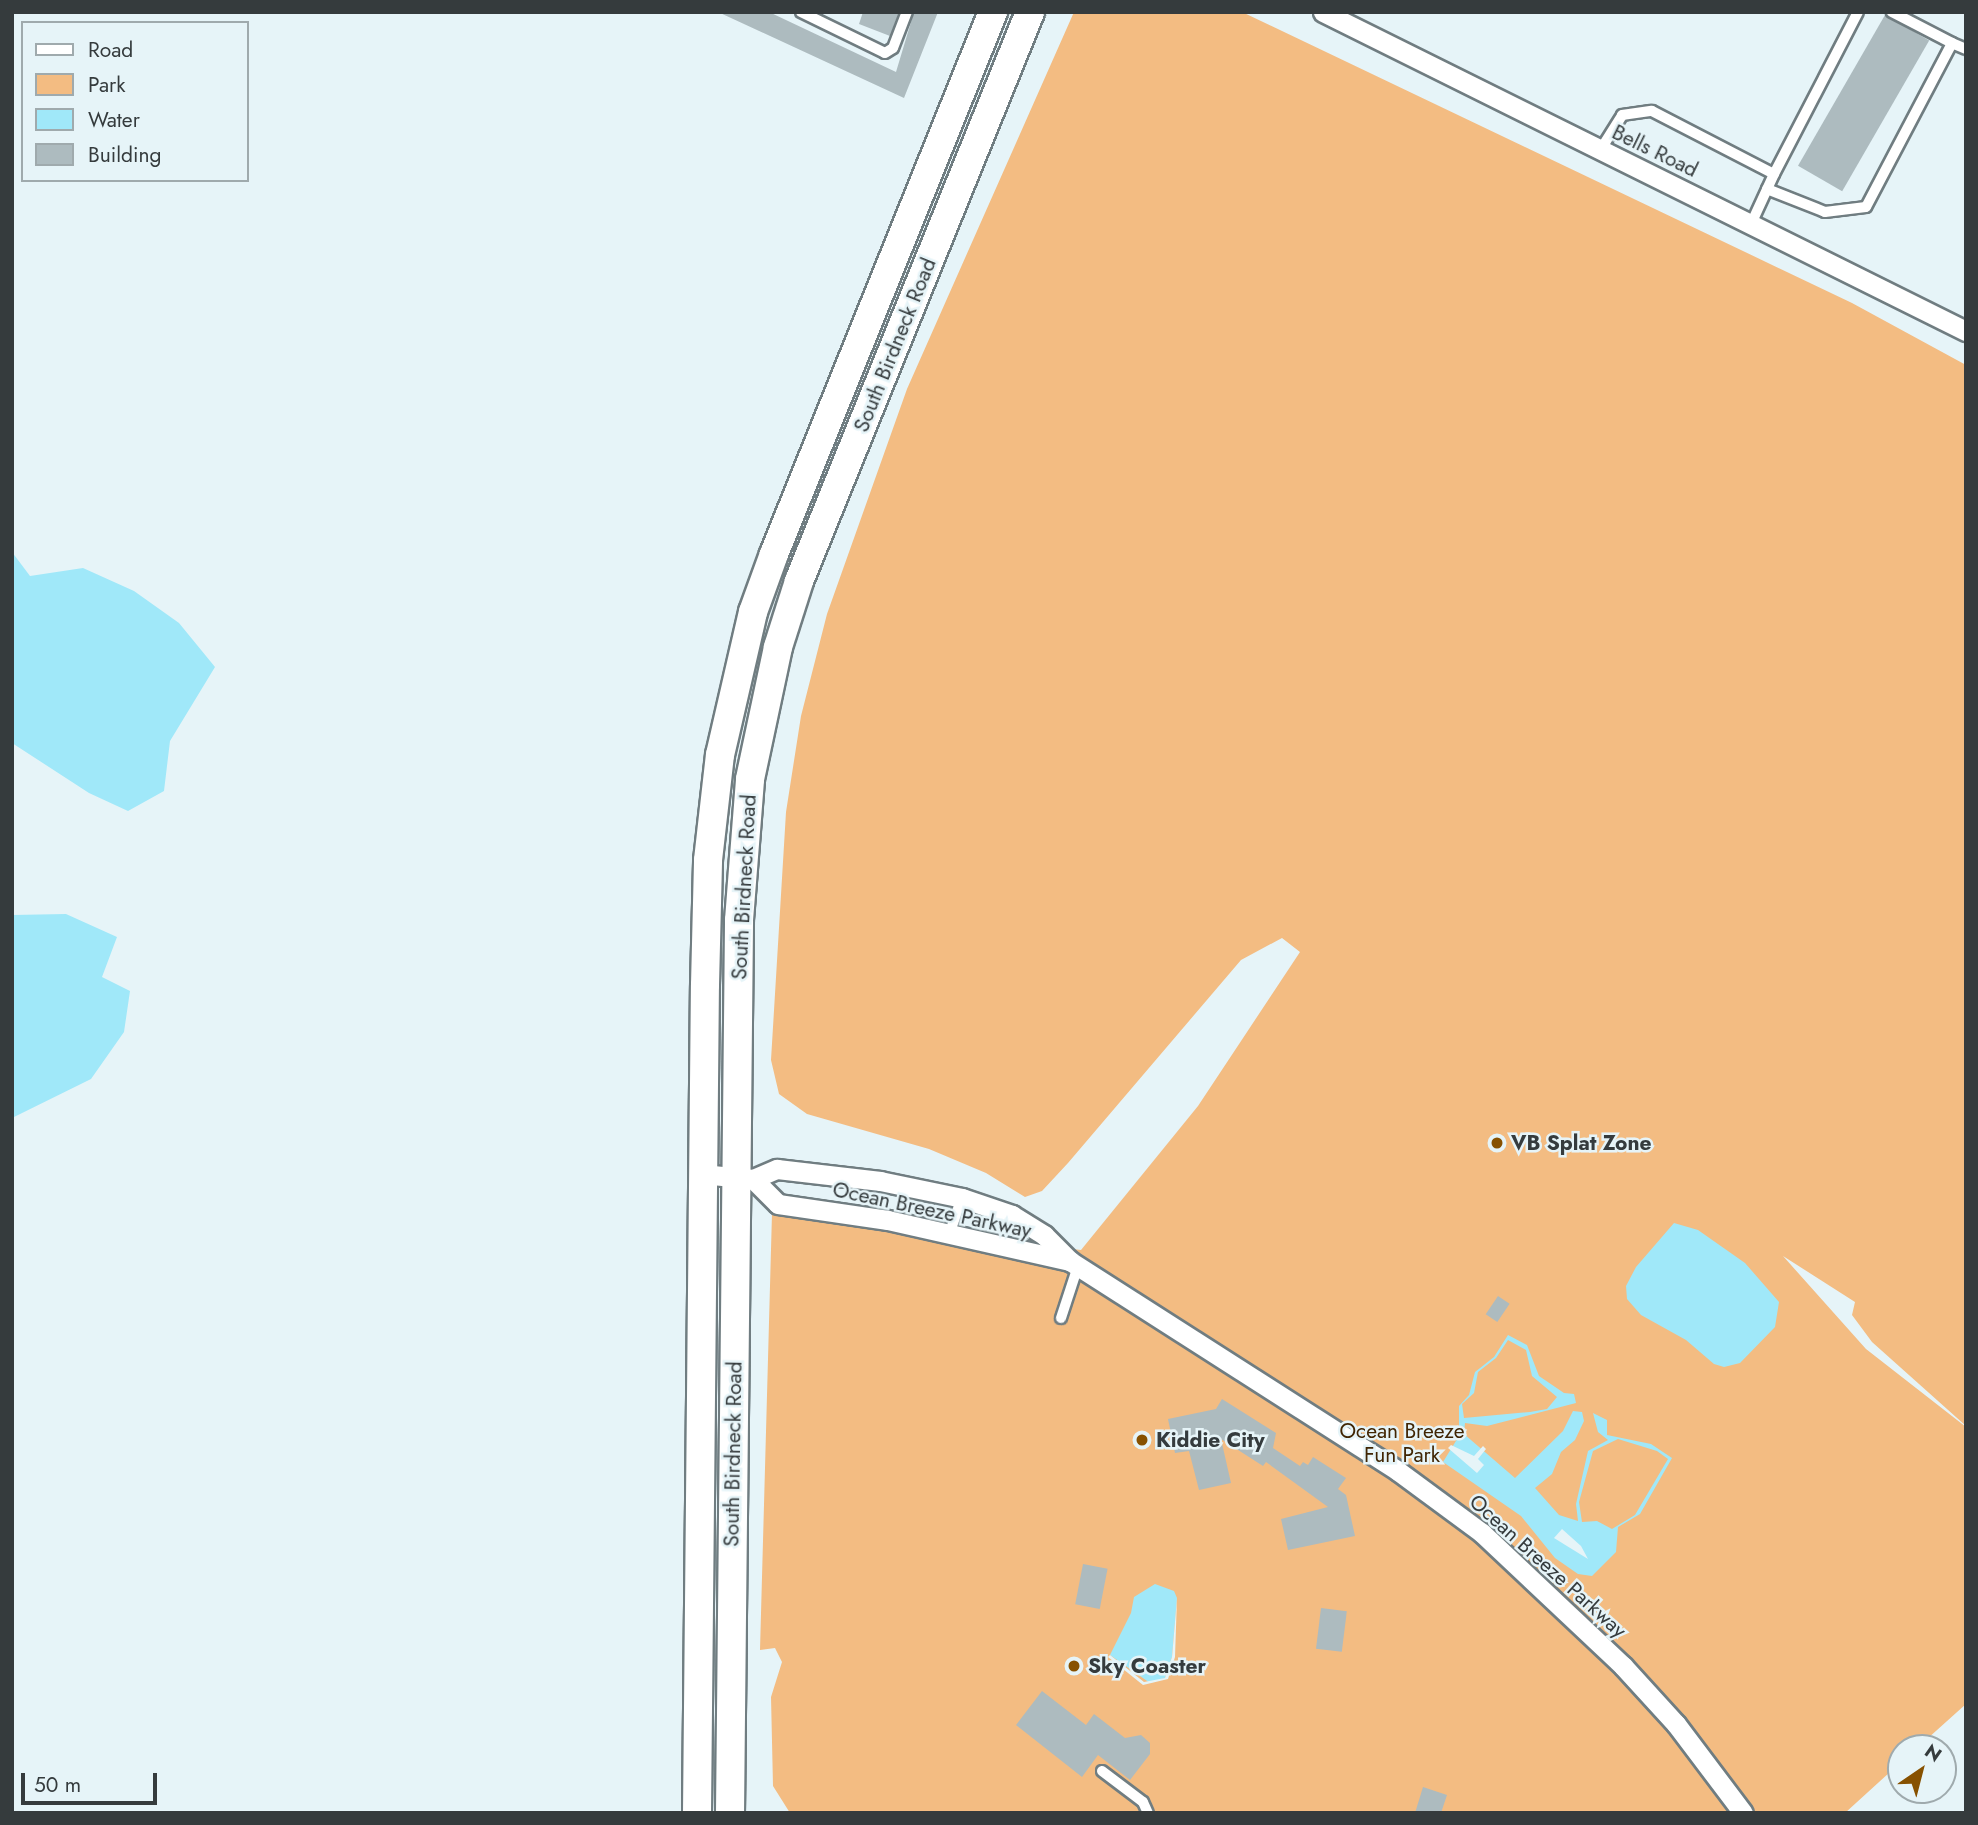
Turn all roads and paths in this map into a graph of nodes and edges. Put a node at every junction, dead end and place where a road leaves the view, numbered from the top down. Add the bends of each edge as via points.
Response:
1 (801, 12) edge
2 (907, 12) edge
3 (993, 12) edge
4 (1030, 12) edge
5 (1324, 12) edge
6 (1858, 12) edge
7 (1892, 12) edge
8 (1952, 43) junction
9 (1966, 49) edge
10 (1601, 149) junction
11 (1774, 174) junction
12 (1768, 189) junction
13 (1751, 224) junction
14 (1966, 331) edge
15 (702, 1174) junction
16 (745, 1178) junction
17 (962, 1198) junction
18 (949, 1236) junction
19 (1074, 1263) junction
20 (1061, 1318) dead end
21 (1102, 1771) dead end
22 (697, 1813) edge
23 (730, 1813) edge
24 (1148, 1813) edge
25 (1742, 1813) edge

1 - 2 lane via 885,53 893,48
3 - 15 main road, South Birdneck Road via 774,554 734,683 708,860
4 - 16 main road, South Birdneck Road via 822,522 775,660 750,779 743,844
5 - 10 street, Bells Road
6 - 11 lane
7 - 8 lane
8 - 9 lane
8 - 12 lane via 1866,207 1825,212
10 - 11 lane via 1622,115 1652,111
10 - 13 street, Bells Road
11 - 12 lane
12 - 13 lane
13 - 14 street, Bells Road
15 - 16 street, Ocean Breeze Parkway
15 - 22 main road, South Birdneck Road
16 - 17 street, Ocean Breeze Parkway via 777,1169 880,1181
16 - 18 street, Ocean Breeze Parkway via 778,1204 888,1220
16 - 23 main road, South Birdneck Road
17 - 18 lane
17 - 19 street, Ocean Breeze Parkway via 1012,1216
18 - 19 street, Ocean Breeze Parkway
19 - 20 lane
19 - 25 street, Ocean Breeze Parkway via 1398,1471 1482,1533 1623,1666 1676,1724
21 - 24 lane via 1143,1802

